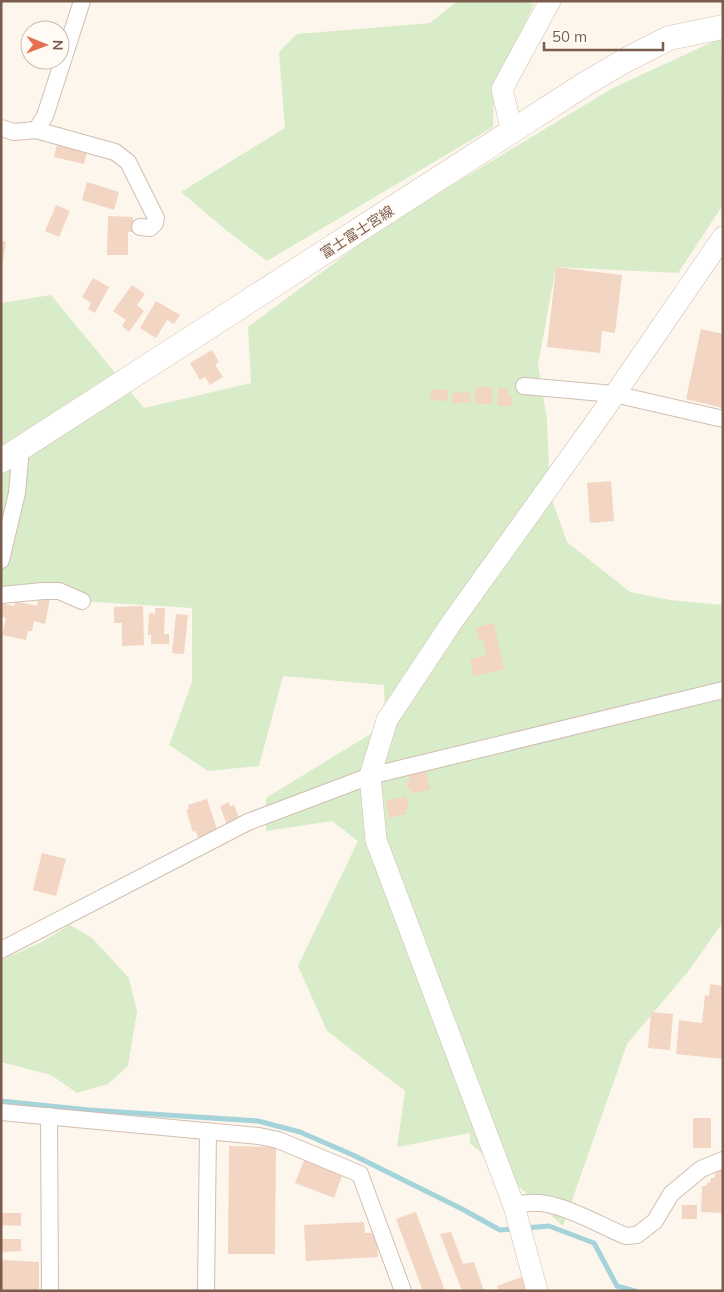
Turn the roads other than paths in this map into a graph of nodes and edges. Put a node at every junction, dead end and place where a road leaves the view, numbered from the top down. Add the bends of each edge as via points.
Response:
1 (82, 1) edge
2 (550, 1) edge
3 (723, 27) edge
4 (1, 128) edge
5 (36, 130) junction
6 (512, 132) junction
7 (140, 227) dead end
8 (723, 237) edge
9 (524, 386) dead end
10 (614, 394) junction
11 (723, 419) edge
12 (11, 455) edge
13 (1, 560) edge
14 (1, 595) edge
15 (82, 601) dead end
16 (723, 690) edge
17 (370, 776) junction
18 (1, 950) edge
19 (1, 1112) edge
20 (49, 1116) junction
21 (208, 1131) junction
22 (723, 1160) edge
23 (514, 1206) junction
24 (50, 1291) edge
25 (206, 1291) edge
26 (403, 1291) edge
27 (537, 1291) edge

1 - 5 street via 45,116
2 - 6 street via 502,90
3 - 6 main road, 富士富士宮線 via 669,38 585,84
4 - 5 street via 14,132
5 - 7 street via 115,152 128,162 156,218 150,228
6 - 12 main road, 富士富士宮線
8 - 10 street
9 - 10 street
10 - 11 street
10 - 17 street via 452,622 387,720
12 - 13 street via 17,493
14 - 15 street via 59,591
16 - 17 street
17 - 18 street via 248,822
17 - 23 street via 376,840
19 - 20 street
20 - 21 street
20 - 24 street
21 - 25 street
21 - 26 street via 278,1140 360,1174
22 - 23 street via 701,1169 671,1194 655,1221 637,1235 626,1236 563,1208 541,1203
23 - 27 street

